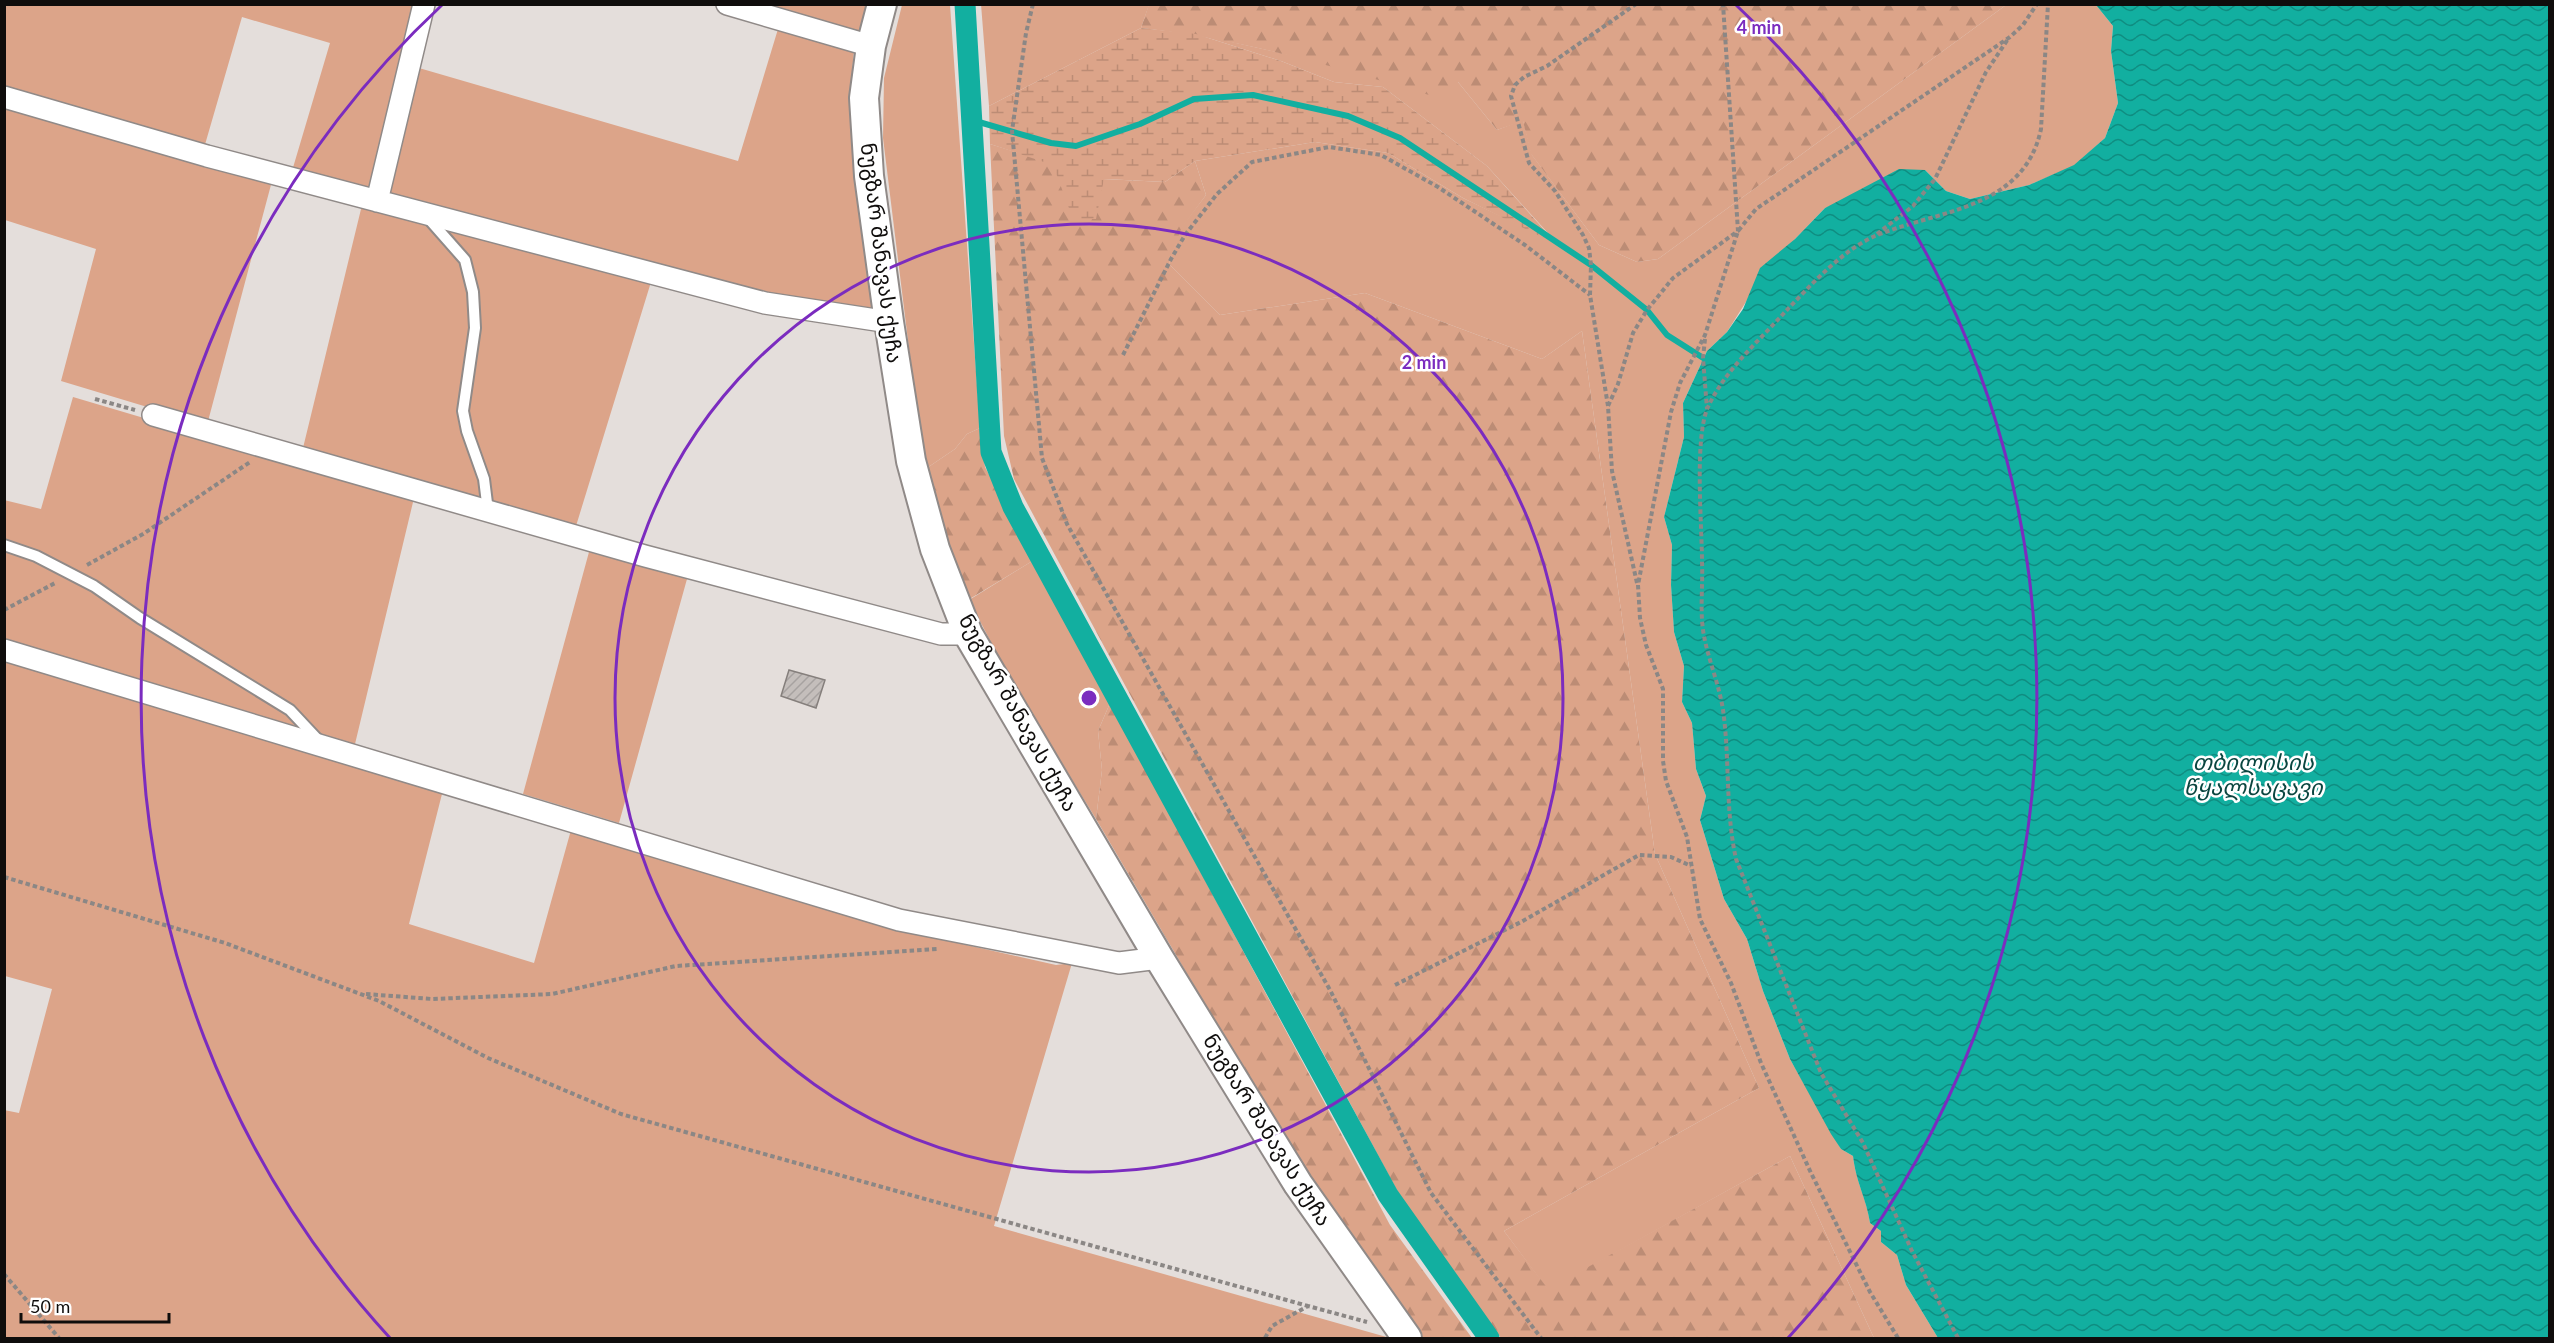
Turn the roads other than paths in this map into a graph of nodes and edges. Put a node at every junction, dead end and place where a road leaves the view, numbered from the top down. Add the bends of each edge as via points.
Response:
1 (424, 4) edge
2 (727, 4) edge
3 (882, 4) edge
4 (871, 46) junction
5 (4, 97) edge
6 (377, 201) junction
7 (423, 213) junction
8 (889, 322) junction
9 (153, 415) road end
10 (488, 511) junction
11 (4, 544) edge
12 (968, 634) junction
13 (4, 650) edge
14 (324, 745) junction
15 (1159, 958) junction
16 (1405, 1335) edge

1 - 6 street
2 - 4 street
3 - 4 main road, ნუგზარ შანავას ქუჩა
4 - 8 main road, ნუგზარ შანავას ქუჩა via 865,118
5 - 6 street
6 - 7 street
7 - 8 street via 765,303
7 - 10 lane via 465,260 473,292 475,328 463,411 484,479
8 - 12 main road, ნუგზარ შანავას ქუჩა via 911,461 936,549
9 - 10 street
10 - 12 street via 930,631
11 - 14 lane via 94,586 290,710
12 - 15 main road, ნუგზარ შანავას ქუჩა
13 - 14 street
14 - 15 street via 899,921 1119,963
15 - 16 main road, ნუგზარ შანავას ქუჩა via 1298,1184

